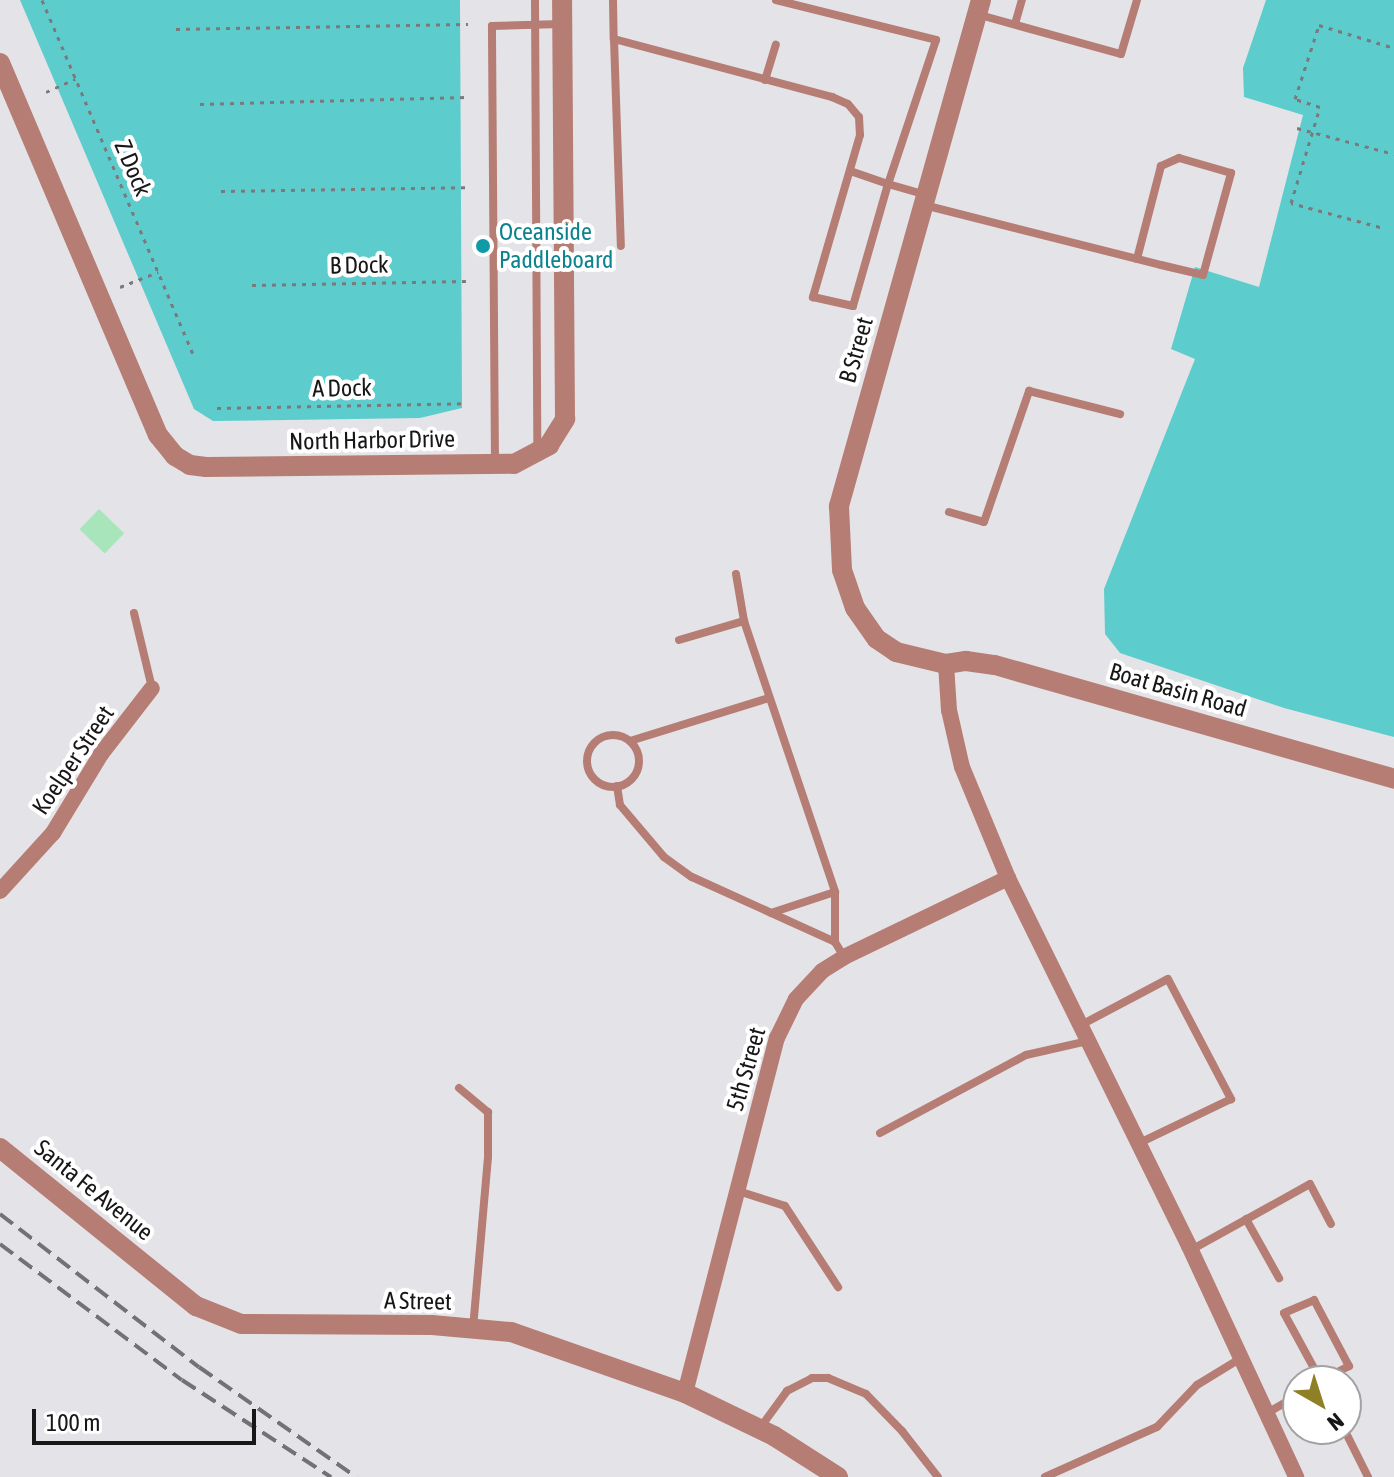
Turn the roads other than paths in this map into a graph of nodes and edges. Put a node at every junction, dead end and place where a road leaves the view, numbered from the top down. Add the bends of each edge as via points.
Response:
1 (535, 0) edge
2 (562, 0) edge
3 (613, 0) edge
4 (776, 0) edge
5 (1022, 0) edge
6 (1137, 0) edge
7 (979, 7) edge
8 (562, 24) junction
9 (1015, 24) junction
10 (535, 25) junction
11 (614, 39) junction
12 (776, 45) dead end
13 (0, 63) edge
14 (765, 80) junction
15 (850, 171) junction
16 (888, 184) junction
17 (925, 200) junction
18 (621, 246) dead end
19 (1137, 259) junction
20 (1120, 414) dead end
21 (537, 455) junction
22 (495, 465) junction
23 (949, 512) dead end
24 (736, 574) dead end
25 (134, 613) dead end
26 (744, 621) junction
27 (679, 640) dead end
28 (946, 664) junction
29 (152, 688) joint
30 (769, 698) junction
31 (630, 741) junction
32 (1394, 779) edge
33 (617, 786) junction
34 (1008, 878) junction
35 (0, 891) edge
36 (835, 892) junction
37 (771, 913) junction
38 (839, 949) junction
39 (1081, 1025) junction
40 (1088, 1041) junction
41 (459, 1088) dead end
42 (880, 1133) dead end
43 (1139, 1143) junction
44 (0, 1148) edge
45 (738, 1191) junction
46 (1246, 1219) junction
47 (1331, 1224) dead end
48 (1191, 1250) junction
49 (154, 1273) joint
50 (1279, 1278) dead end
51 (838, 1287) dead end
52 (472, 1328) junction
53 (1241, 1358) junction
54 (1321, 1381) edge
55 (685, 1393) junction
56 (1282, 1405) edge
57 (1267, 1414) junction
58 (759, 1429) junction
59 (1352, 1445) edge
60 (838, 1477) edge
61 (938, 1477) edge
62 (1045, 1477) edge
63 (1296, 1477) edge
64 (1368, 1477) edge

1 - 10 lane
2 - 8 street
3 - 11 lane
4 - 16 lane via 936,40
5 - 9 lane
6 - 9 lane via 1121,54
7 - 9 lane
7 - 17 street, B Street
8 - 10 lane
8 - 21 street via 567,391 565,419
10 - 21 lane
10 - 22 lane via 492,26
11 - 14 lane
11 - 18 lane
12 - 14 lane
13 - 22 street, North Harbor Drive via 158,435 175,456 206,467
14 - 15 lane via 848,104 859,117 860,135
15 - 16 lane
15 - 16 lane via 813,297 853,306
16 - 17 lane
17 - 19 lane
17 - 28 street, B Street via 839,506 838,537 855,608 877,639 896,652
19 - 19 lane via 1161,166 1179,158 1231,173 1203,275
20 - 23 lane via 1029,391 984,522
21 - 22 street, North Harbor Drive
24 - 26 lane
25 - 29 lane
26 - 27 lane
26 - 30 lane
28 - 32 street, Boat Basin Road via 995,665
28 - 34 street via 949,710 962,767
29 - 35 street, Koelper Street via 101,754 53,833
30 - 31 lane
30 - 36 lane
31 - 33 lane via 638,754 637,769
31 - 33 lane via 608,736 590,750 593,778
33 - 37 lane via 620,805 664,857 692,877
34 - 38 street, 5th Street
34 - 39 street
36 - 37 lane
36 - 38 lane
37 - 38 lane
38 - 45 street, 5th Street via 796,999 777,1038
39 - 40 street
39 - 43 lane via 1168,979 1231,1099
40 - 42 lane via 1026,1055
40 - 43 street
41 - 52 lane via 488,1112
43 - 48 street
44 - 49 street, Santa Fe Avenue
45 - 51 lane via 785,1206
45 - 55 street, 5th Street
46 - 47 lane via 1310,1184
46 - 48 lane
46 - 50 lane
48 - 53 street
49 - 52 street, A Street via 196,1306 241,1324
52 - 55 street, A Street via 511,1332
53 - 57 street
53 - 62 lane via 1197,1385 1157,1427
54 - 54 lane via 1284,1313 1314,1300 1349,1366
55 - 58 street, A Street
56 - 57 lane
57 - 63 street
58 - 60 street, A Street
58 - 61 lane via 787,1391 812,1378 828,1378 866,1394
59 - 64 lane

